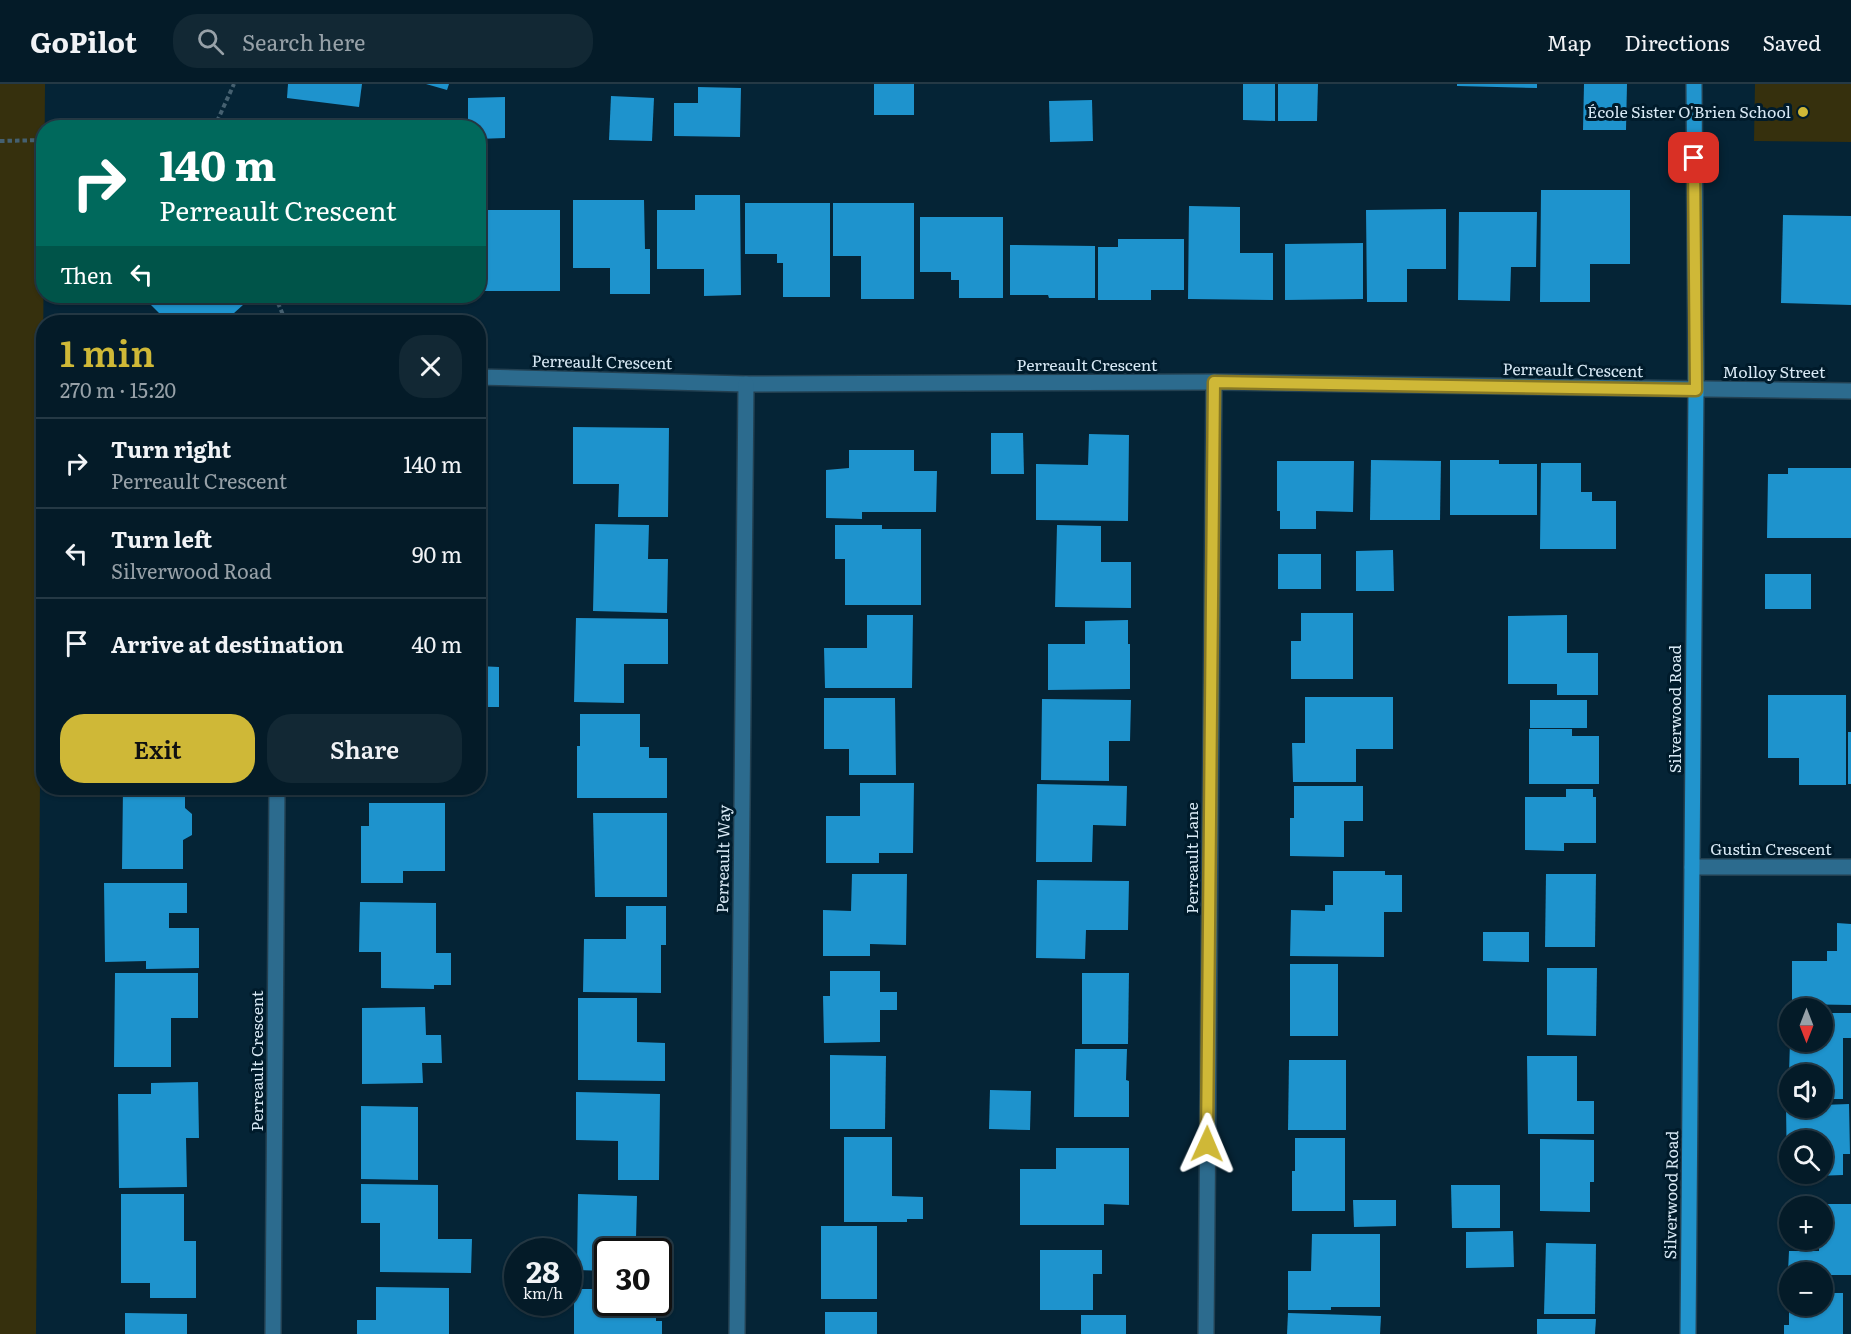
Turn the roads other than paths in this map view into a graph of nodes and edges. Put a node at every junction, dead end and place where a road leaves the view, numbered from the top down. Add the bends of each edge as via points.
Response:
1 (1694, 84) edge
2 (486, 377) edge
3 (1214, 382) junction
4 (746, 384) junction
5 (1696, 390) junction
6 (1851, 391) edge
7 (277, 795) edge
8 (1692, 867) junction
9 (1851, 867) edge
10 (273, 1334) edge
11 (737, 1334) edge
12 (1206, 1334) edge
13 (1688, 1334) edge

1 - 5 street, Silverwood Road
2 - 4 street, Perreault Crescent
3 - 4 street, Perreault Crescent
3 - 5 street, Perreault Crescent
3 - 12 street, Perreault Lane
4 - 11 street, Perreault Way
5 - 6 street, Molloy Street
5 - 8 street, Silverwood Road
7 - 10 street, Perreault Crescent
8 - 9 street, Gustin Crescent
8 - 13 street, Silverwood Road

